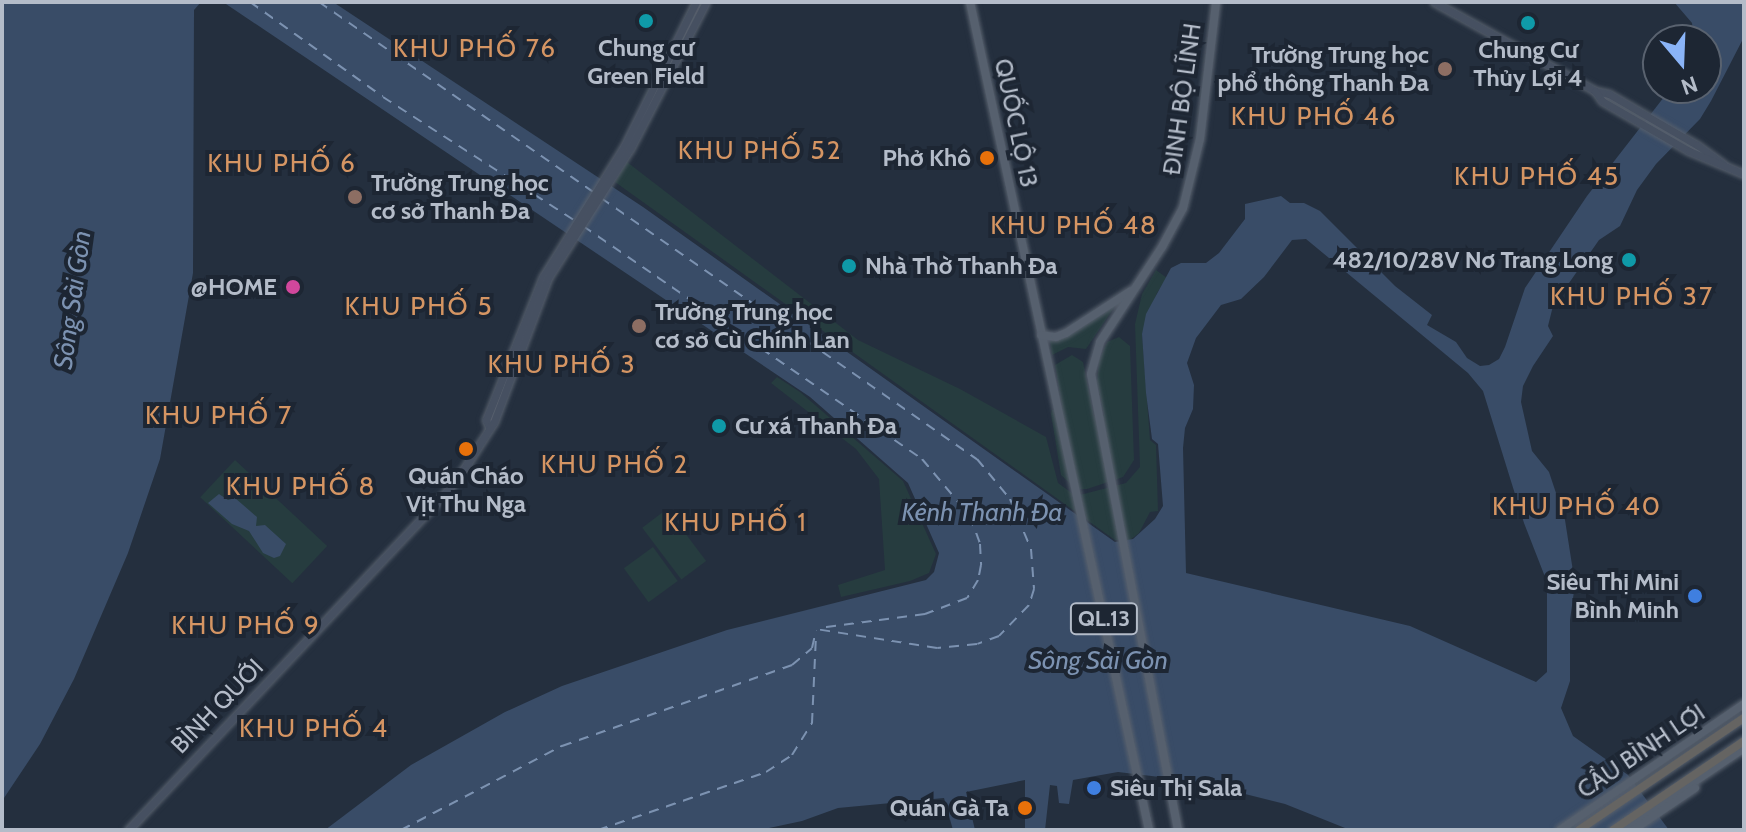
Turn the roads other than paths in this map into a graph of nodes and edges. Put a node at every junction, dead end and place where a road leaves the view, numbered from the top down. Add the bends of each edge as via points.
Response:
1 (696, 2) edge
2 (706, 2) edge
3 (970, 2) edge
4 (1216, 2) edge
5 (1434, 2) edge
6 (682, 41) junction
7 (1595, 91) junction
8 (1723, 164) junction
9 (1744, 174) edge
10 (1139, 284) junction
11 (1041, 335) junction
12 (1744, 706) edge
13 (1744, 718) edge
14 (1744, 741) edge
15 (1744, 748) edge
16 (1744, 755) edge
17 (128, 830) edge
18 (1147, 830) edge
19 (1178, 830) edge
20 (1560, 830) edge
21 (1568, 830) edge
22 (1579, 830) edge
23 (1613, 830) edge
24 (1623, 830) edge
25 (1633, 830) edge

1 - 6 main road
2 - 6 main road
3 - 11 main road, QUỐC LỘ 13 / QL.13
4 - 10 main road, ĐINH BỘ LĨNH via 1196,166 1178,220
5 - 7 main road
6 - 17 main road, BÌNH QUỚI via 630,149 548,278 508,372 494,422 444,495
7 - 8 main road via 1609,94
7 - 8 main road via 1602,101 1689,151
8 - 9 main road
10 - 11 main road, ĐINH BỘ LĨNH via 1066,333
10 - 19 main road, ĐINH BỘ LĨNH via 1095,353 1091,374
11 - 18 main road, QUỐC LỘ 13 / QL.13
12 - 20 main road, CẦU BÌNH LỢI
12 - 21 main road, CẦU BÌNH LỢI
13 - 22 highway, CẦU BÌNH LỢI
14 - 23 highway, CẦU BÌNH LỢI
15 - 24 main road
16 - 25 main road

